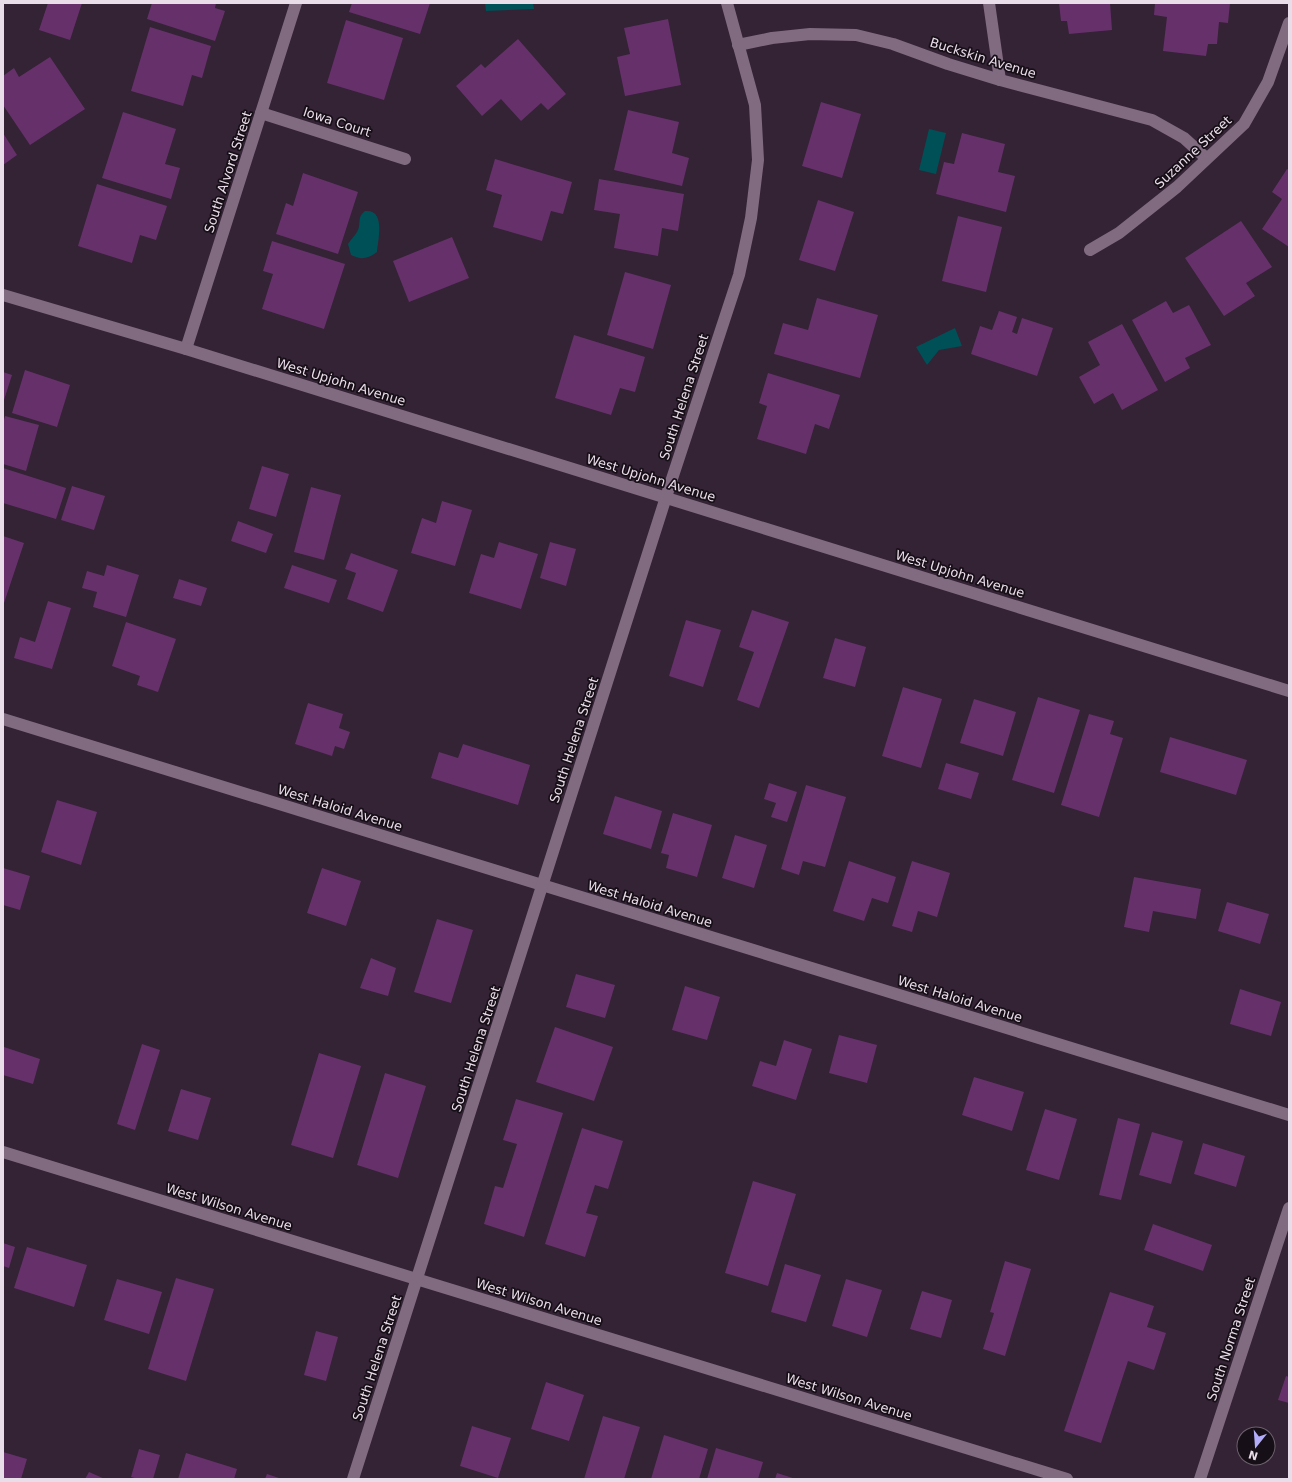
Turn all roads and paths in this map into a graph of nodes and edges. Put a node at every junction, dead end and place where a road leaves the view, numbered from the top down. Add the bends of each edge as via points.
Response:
1 (296, 3) edge
2 (727, 3) edge
3 (989, 3) edge
4 (1289, 23) edge
5 (738, 45) junction
6 (1000, 80) junction
7 (261, 113) junction
8 (1206, 158) junction
9 (404, 159) dead end
10 (1090, 250) dead end
11 (3, 295) edge
12 (186, 349) junction
13 (666, 497) junction
14 (1289, 691) edge
15 (3, 719) edge
16 (543, 885) junction
17 (1289, 1115) edge
18 (3, 1152) edge
19 (1289, 1208) edge
20 (417, 1279) junction
21 (353, 1479) edge
22 (1066, 1479) edge
23 (1200, 1479) edge

1 - 7 street, South Alvord Street
2 - 5 street, South Helena Street
3 - 6 street
4 - 8 street, Suzanne Street via 1268,82 1244,124
5 - 6 street, Buckskin Avenue via 810,34 856,34
5 - 13 street, South Helena Street via 755,105 758,160 751,218 739,275
6 - 8 street, Buckskin Avenue via 1152,120 1184,138
7 - 9 street, Iowa Court
7 - 12 street, South Alvord Street
8 - 10 street, Suzanne Street via 1150,209 1119,233
11 - 12 street, West Upjohn Avenue
12 - 13 street, West Upjohn Avenue
13 - 14 street, West Upjohn Avenue
13 - 16 street, South Helena Street
15 - 16 street, West Haloid Avenue
16 - 17 street, West Haloid Avenue
16 - 20 street, South Helena Street
18 - 20 street, West Wilson Avenue
19 - 23 street, South Norma Street
20 - 21 street, South Helena Street
20 - 22 street, West Wilson Avenue

